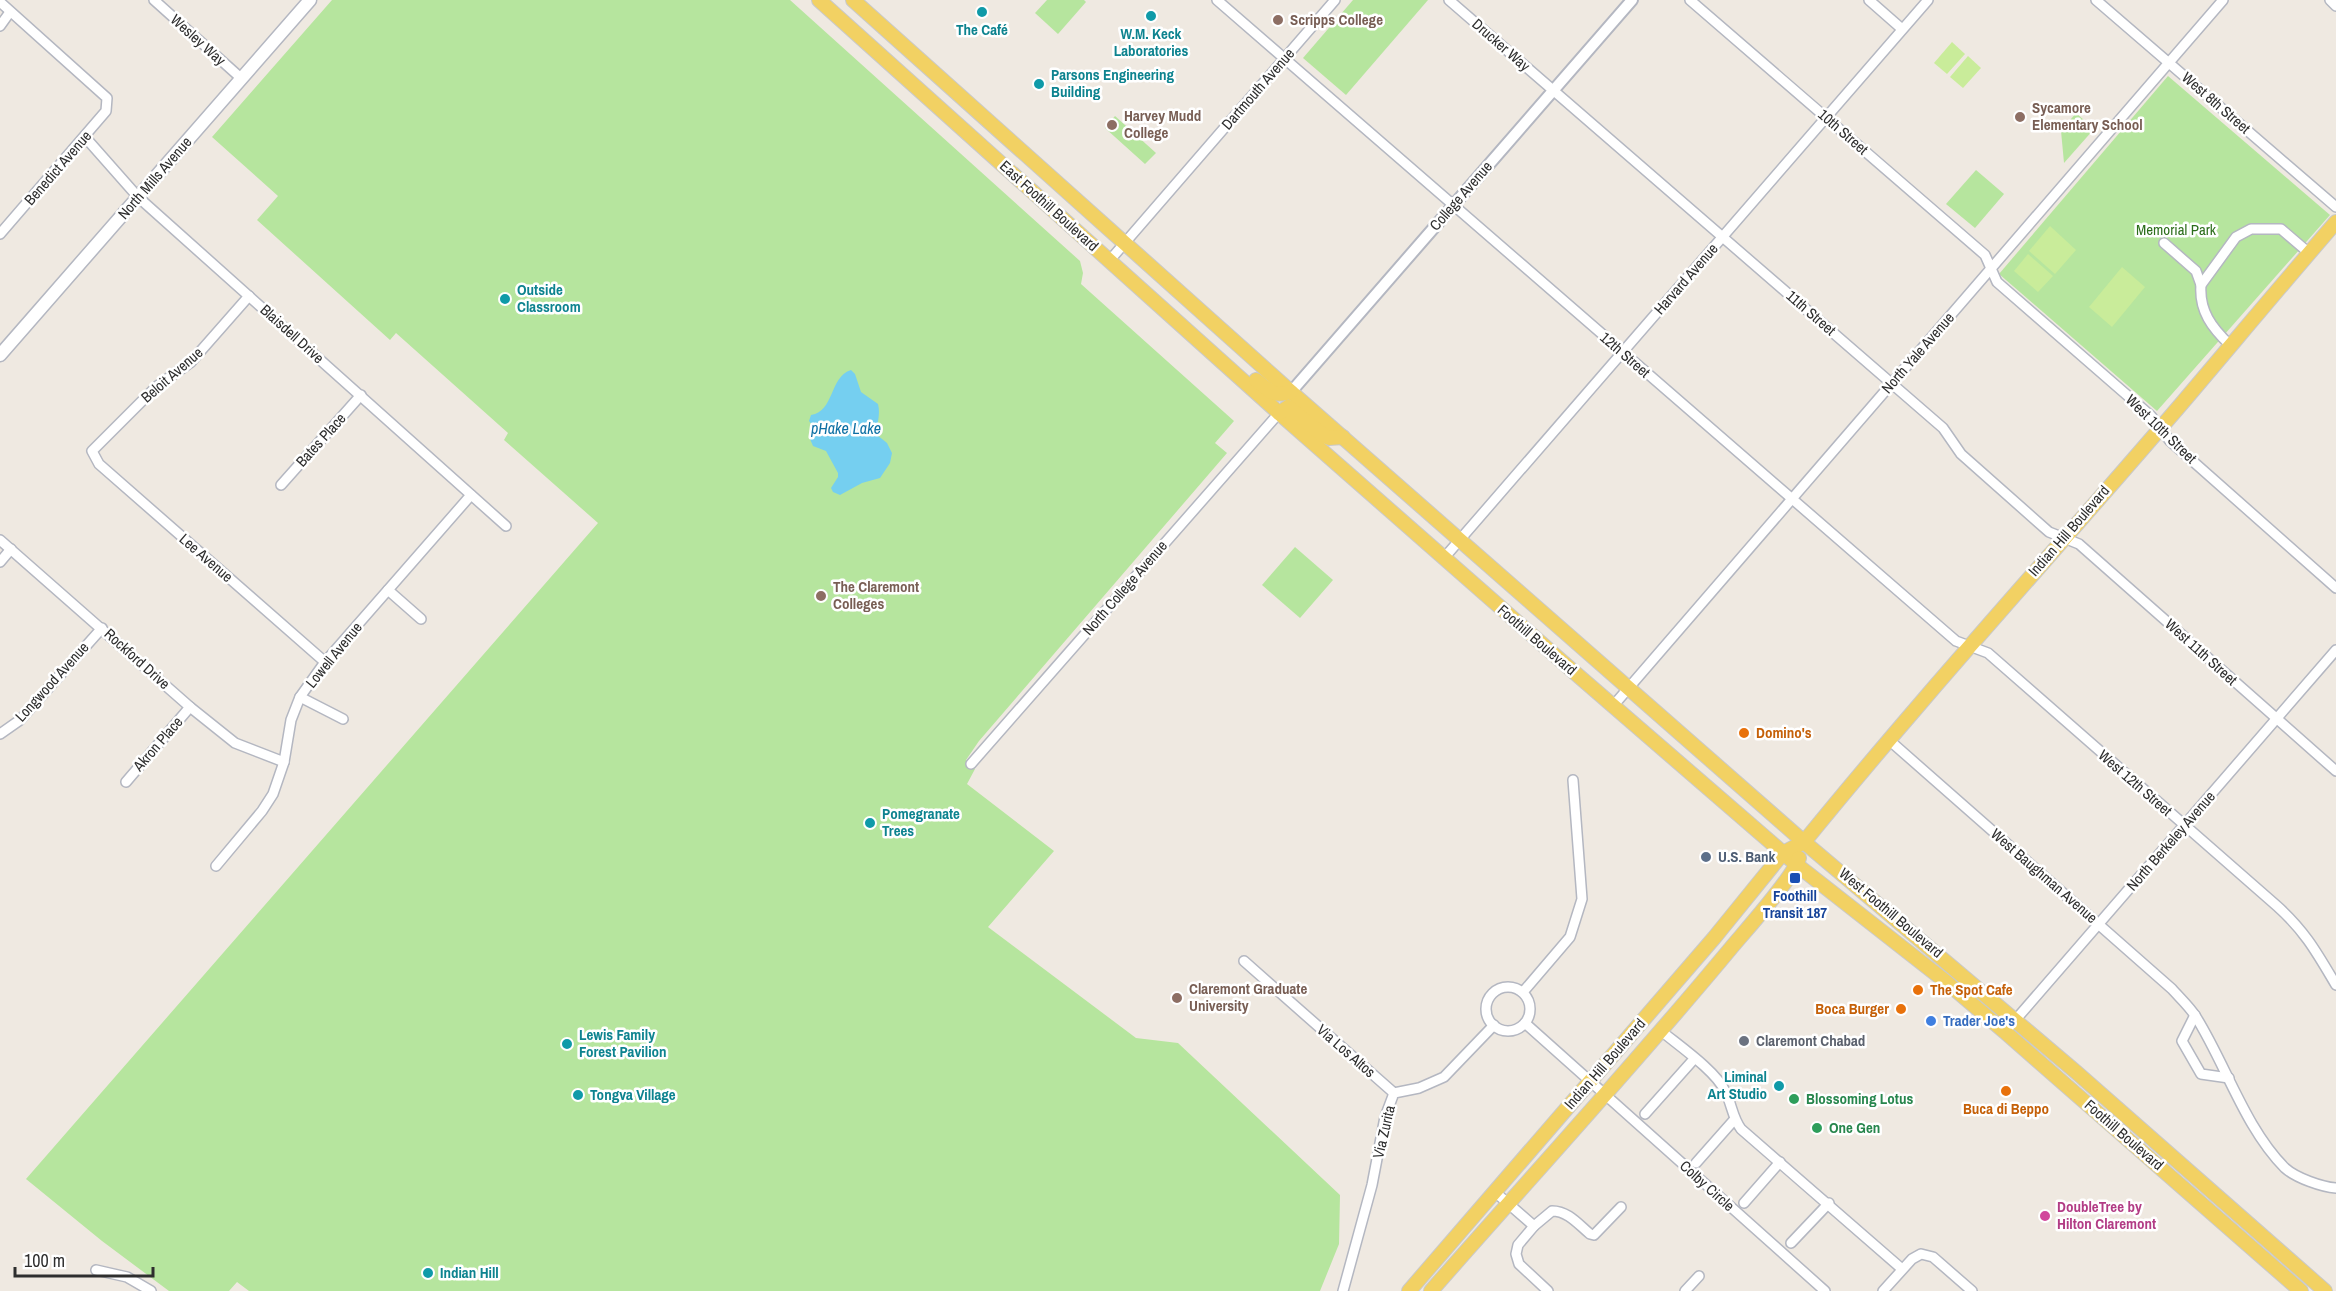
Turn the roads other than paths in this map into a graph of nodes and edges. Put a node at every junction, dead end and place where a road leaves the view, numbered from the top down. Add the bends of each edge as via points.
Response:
1 (154, 0) edge
2 (310, 0) edge
3 (819, 0) edge
4 (853, 0) edge
5 (1335, 0) edge
6 (1449, 0) edge
7 (1632, 0) edge
8 (1690, 0) edge
9 (1869, 0) edge
10 (1928, 0) edge
11 (2096, 0) edge
12 (2223, 0) edge
13 (2330, 0) edge
14 (1217, 1) edge
15 (0, 2) edge
16 (2336, 6) edge
17 (10, 12) junction
18 (0, 26) edge
19 (1902, 29) junction
20 (1284, 60) junction
21 (2169, 63) junction
22 (242, 79) junction
23 (1553, 91) junction
24 (1826, 118) junction
25 (85, 137) junction
26 (138, 197) junction
27 (1454, 205) junction
28 (2336, 207) edge
29 (2336, 222) edge
30 (0, 234) edge
31 (1723, 237) junction
32 (2164, 243) dead end
33 (1124, 244) junction
34 (2309, 253) junction
35 (1110, 260) junction
36 (1991, 268) junction
37 (2201, 285) junction
38 (249, 296) junction
39 (2230, 345) junction
40 (1622, 353) junction
41 (0, 356) edge
42 (1223, 362) junction
43 (1892, 384) junction
44 (1291, 392) junction
45 (361, 395) junction
46 (1279, 412) junction
47 (2160, 428) junction
48 (1342, 437) junction
49 (92, 450) joint
50 (281, 485) dead end
51 (471, 495) junction
52 (1792, 499) junction
53 (506, 526) dead end
54 (2064, 538) junction
55 (0, 540) edge
56 (1460, 540) junction
57 (11, 549) junction
58 (1444, 558) junction
59 (0, 562) edge
60 (2336, 588) edge
61 (388, 590) junction
62 (421, 620) dead end
63 (102, 628) junction
64 (1971, 645) junction
65 (2336, 650) edge
66 (325, 662) junction
67 (1628, 687) junction
68 (300, 697) junction
69 (1613, 706) junction
70 (190, 707) junction
71 (343, 719) dead end
72 (2277, 719) junction
73 (0, 734) edge
74 (1889, 740) junction
75 (284, 762) junction
76 (971, 764) dead end
77 (2336, 771) edge
78 (1573, 780) dead end
79 (126, 782) dead end
80 (2185, 826) junction
81 (1804, 842) junction
82 (1783, 853) junction
83 (1797, 865) junction
84 (216, 866) dead end
85 (2099, 924) junction
86 (1244, 961) dead end
87 (1945, 981) joint
88 (2336, 985) edge
89 (1977, 986) joint
90 (1523, 992) junction
91 (2195, 1015) junction
92 (2016, 1020) junction
93 (1525, 1023) junction
94 (1494, 1025) junction
95 (1660, 1030) junction
96 (2005, 1032) junction
97 (1694, 1059) junction
98 (2229, 1078) junction
99 (1590, 1082) junction
100 (1394, 1093) junction
101 (1604, 1094) junction
102 (1645, 1114) dead end
103 (1734, 1120) junction
104 (1780, 1162) junction
105 (1696, 1163) dead end
106 (2336, 1188) edge
107 (1495, 1192) junction
108 (1508, 1203) junction
109 (1744, 1203) dead end
110 (1828, 1203) junction
111 (1621, 1207) dead end
112 (1534, 1226) junction
113 (1791, 1244) dead end
114 (1902, 1269) junction
115 (96, 1270) dead end
116 (1699, 1276) dead end
117 (151, 1291) edge
118 (1343, 1291) edge
119 (1409, 1291) edge
120 (1431, 1291) edge
121 (1548, 1291) edge
122 (1685, 1291) edge
123 (1825, 1291) edge
124 (1883, 1291) edge
125 (1972, 1291) edge
126 (2301, 1291) edge
127 (2325, 1291) edge

1 - 22 street, Wesley Way
2 - 22 main road, North Mills Avenue
3 - 35 main road, East Foothill Boulevard
4 - 33 main road, East Foothill Boulevard
5 - 20 street, Dartmouth Avenue
6 - 23 street, Drucker Way
7 - 23 street, College Avenue
8 - 24 street, 10th Street
9 - 19 street
10 - 19 street, Harvard Avenue
11 - 21 street, West 8th Street
12 - 21 street, North Yale Avenue
13 - 16 street
14 - 20 street, 12th Street
15 - 17 street
17 - 18 street
17 - 25 street, Benedict Avenue via 107,98 106,111
19 - 24 street, Harvard Avenue
20 - 27 street, 12th Street
20 - 33 street, Dartmouth Avenue
21 - 28 street, West 8th Street
21 - 36 street, North Yale Avenue
22 - 26 main road, North Mills Avenue
23 - 27 street, College Avenue
23 - 31 street, 11th Street
24 - 31 street, Harvard Avenue
24 - 36 street, 10th Street via 1985,255
25 - 26 street, Blaisdell Drive
25 - 30 street, Benedict Avenue
26 - 38 street, Blaisdell Drive
26 - 41 main road, North Mills Avenue
27 - 40 street, 12th Street
27 - 44 street, College Avenue
29 - 34 main road, Indian Hill Boulevard
31 - 40 street, Harvard Avenue
31 - 43 street, 11th Street
32 - 37 street via 2196,271
33 - 35 street, Dartmouth Avenue
33 - 44 main road, East Foothill Boulevard
34 - 37 street via 2281,229 2251,229 2235,237
34 - 39 main road, Indian Hill Boulevard
35 - 42 main road, East Foothill Boulevard
36 - 43 street, North Yale Avenue
36 - 47 street, West 10th Street via 1997,282
37 - 39 street via 2206,316
38 - 45 street, Blaisdell Drive
38 - 49 street, Beloit Avenue via 191,362 156,387
39 - 47 main road, Indian Hill Boulevard
40 - 52 street, 12th Street
40 - 56 street, Harvard Avenue
42 - 44 main road via 1243,370 1273,393
42 - 46 main road, East Foothill Boulevard
43 - 52 street, North Yale Avenue
43 - 54 street, 11th Street via 1943,428 1961,454 2049,531
44 - 48 main road, Foothill Boulevard
45 - 50 street, Bates Place
45 - 51 street, Blaisdell Drive
46 - 48 main road via 1288,407 1323,435
46 - 58 main road, Foothill Boulevard
46 - 76 street, North College Avenue
47 - 54 main road, Indian Hill Boulevard
47 - 60 street, West 10th Street
48 - 56 main road, Foothill Boulevard
49 - 66 street, Lee Avenue via 99,464
51 - 53 street, Blaisdell Drive
51 - 61 street, Lowell Avenue
52 - 64 street, 12th Street via 1956,641
52 - 67 street, North Yale Avenue
54 - 64 main road, Indian Hill Boulevard
54 - 72 street, West 11th Street via 2079,544
55 - 57 street, Rockford Drive
56 - 58 street, Harvard Avenue
56 - 67 main road, Foothill Boulevard
57 - 59 street
57 - 63 street, Rockford Drive
58 - 69 main road, Foothill Boulevard
61 - 62 street
61 - 66 street, Lowell Avenue
63 - 70 street, Rockford Drive
63 - 73 street, Longwood Avenue via 20,720
64 - 74 main road, Indian Hill Boulevard
64 - 80 street, West 12th Street via 1988,653
65 - 72 street, North Berkeley Avenue
66 - 68 street, Lowell Avenue
67 - 69 street, North Yale Avenue
67 - 81 main road, Foothill Boulevard
68 - 71 street
68 - 75 street, Lowell Avenue via 291,720
69 - 82 main road, Foothill Boulevard
70 - 75 street, Rockford Drive via 235,743
70 - 79 street, Akron Place
72 - 77 street, West 11th Street
72 - 80 street, North Berkeley Avenue
74 - 81 main road, Indian Hill Boulevard
74 - 85 street, West Baughman Avenue
75 - 84 street, Lowell Avenue via 273,794 262,811
78 - 90 street via 1582,899 1570,937
80 - 85 street, North Berkeley Avenue
80 - 88 street, West 12th Street via 2299,926
81 - 82 main road, Indian Hill Boulevard
81 - 83 main road, Indian Hill Boulevard
81 - 89 main road, West Foothill Boulevard
82 - 83 main road, Foothill Boulevard
82 - 99 main road, Indian Hill Boulevard
83 - 87 main road, West Foothill Boulevard
83 - 95 main road, Indian Hill Boulevard
85 - 91 street, West Baughman Avenue via 2172,989
85 - 92 street, North Berkeley Avenue
86 - 100 street, Via Los Altos
87 - 96 main road, Foothill Boulevard
89 - 92 main road, Foothill Boulevard
90 - 93 street via 1530,1007
90 - 94 street via 1507,987 1492,994 1486,1010
91 - 98 street, West Baughman Avenue
91 - 98 street via 2182,1041 2200,1074
92 - 96 street, North Berkeley Avenue
92 - 127 main road, Foothill Boulevard
93 - 94 street via 1510,1031
93 - 99 street, Colby Circle
94 - 100 street, Via Zurita via 1444,1077
95 - 97 street
95 - 101 main road, Indian Hill Boulevard
96 - 126 main road, Foothill Boulevard
97 - 102 street
97 - 103 street via 1715,1076 1725,1091
98 - 106 street, West Baughman Avenue via 2268,1147 2287,1170
99 - 101 street, Colby Circle
99 - 107 main road, Indian Hill Boulevard
100 - 118 street, Via Zurita
101 - 108 main road, Indian Hill Boulevard
101 - 123 street, Colby Circle
103 - 104 street
103 - 105 street
104 - 109 street
104 - 110 street
107 - 108 street
107 - 119 main road, Indian Hill Boulevard
108 - 112 street
108 - 120 main road, Indian Hill Boulevard
110 - 113 street
110 - 114 street
111 - 112 street via 1594,1235 1559,1211 1552,1211
112 - 121 street via 1518,1245 1516,1254 1519,1264
114 - 124 street
114 - 125 street via 1922,1254 1932,1257
115 - 117 street via 127,1277
116 - 122 street

